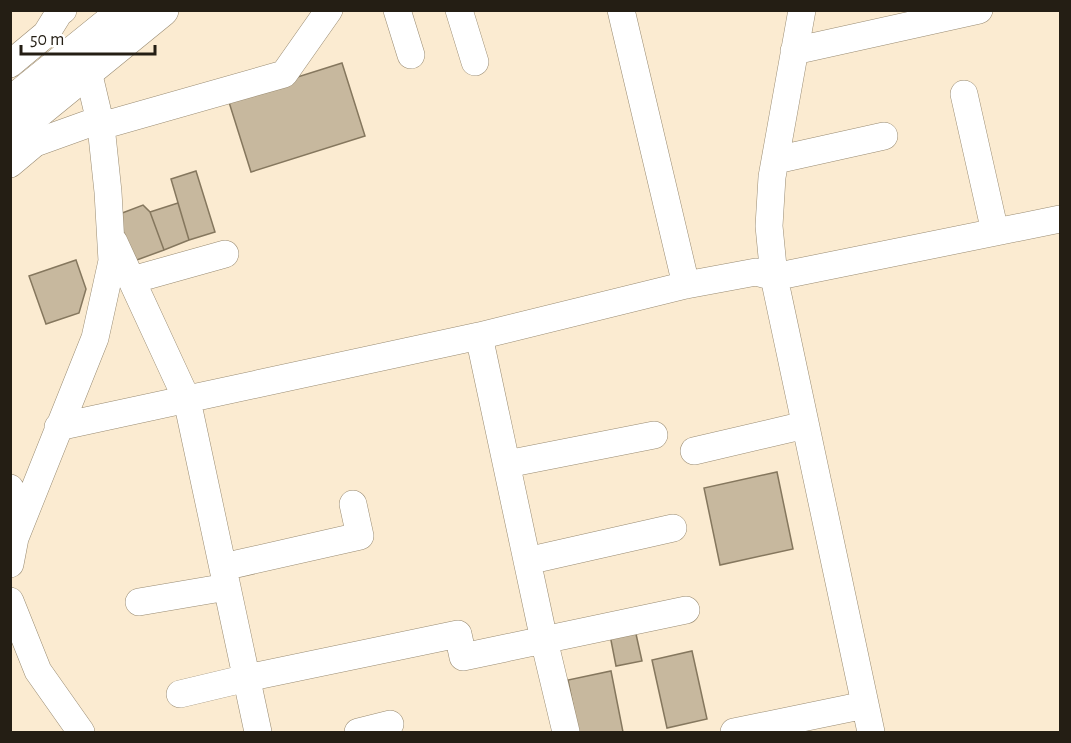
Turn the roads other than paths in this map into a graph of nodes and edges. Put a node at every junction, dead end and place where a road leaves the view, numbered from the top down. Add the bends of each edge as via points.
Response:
1 (63, 10) edge
2 (162, 10) edge
3 (329, 10) edge
4 (396, 10) edge
5 (459, 10) edge
6 (621, 10) edge
7 (802, 10) edge
8 (979, 10) edge
9 (103, 16) edge
10 (794, 51) junction
11 (411, 56) dead end
12 (475, 62) dead end
13 (10, 64) edge
14 (88, 71) junction
15 (964, 94) dead end
16 (10, 104) edge
17 (100, 123) junction
18 (10, 134) edge
19 (884, 136) dead end
20 (776, 160) junction
21 (10, 164) edge
22 (1060, 219) edge
23 (995, 232) junction
24 (111, 235) junction
25 (225, 254) dead end
26 (774, 277) junction
27 (132, 280) junction
28 (686, 285) junction
29 (479, 336) junction
30 (186, 400) junction
31 (806, 425) junction
32 (58, 427) junction
33 (654, 435) dead end
34 (694, 452) dead end
35 (507, 464) junction
36 (10, 489) edge
37 (352, 504) dead end
38 (22, 519) junction
39 (673, 528) dead end
40 (527, 561) junction
41 (10, 564) edge
42 (225, 577) junction
43 (10, 601) edge
44 (140, 602) dead end
45 (686, 610) dead end
46 (544, 640) junction
47 (247, 678) junction
48 (180, 694) dead end
49 (865, 705) junction
50 (390, 724) dead end
51 (81, 732) edge
52 (258, 732) edge
53 (358, 732) edge
54 (566, 732) edge
55 (734, 732) edge
56 (871, 732) edge

1 - 13 street via 45,34
2 - 14 main road
3 - 17 street via 284,74
4 - 11 street
5 - 12 street
6 - 28 street
7 - 10 street
8 - 10 street
9 - 14 street
9 - 16 main road
10 - 20 street
14 - 17 street
14 - 18 main road
15 - 23 street
17 - 21 street via 35,143
17 - 24 street
19 - 20 street
20 - 26 street via 769,226
22 - 23 street
23 - 26 street
24 - 27 street
24 - 32 street via 112,261 95,338
25 - 27 street
26 - 28 street via 756,272
26 - 31 street
27 - 30 street
28 - 29 street
29 - 30 street
29 - 35 street
30 - 32 street
30 - 42 street
31 - 34 street
31 - 49 street
32 - 38 street
33 - 35 street
35 - 40 street
36 - 38 street
37 - 42 street via 360,536
38 - 41 street
39 - 40 street
40 - 46 street
42 - 44 street
42 - 47 street
43 - 51 street via 38,671
45 - 46 street
46 - 47 street via 463,657 458,634
46 - 54 street
47 - 48 street
47 - 52 street
49 - 55 street
49 - 56 street
50 - 53 street

